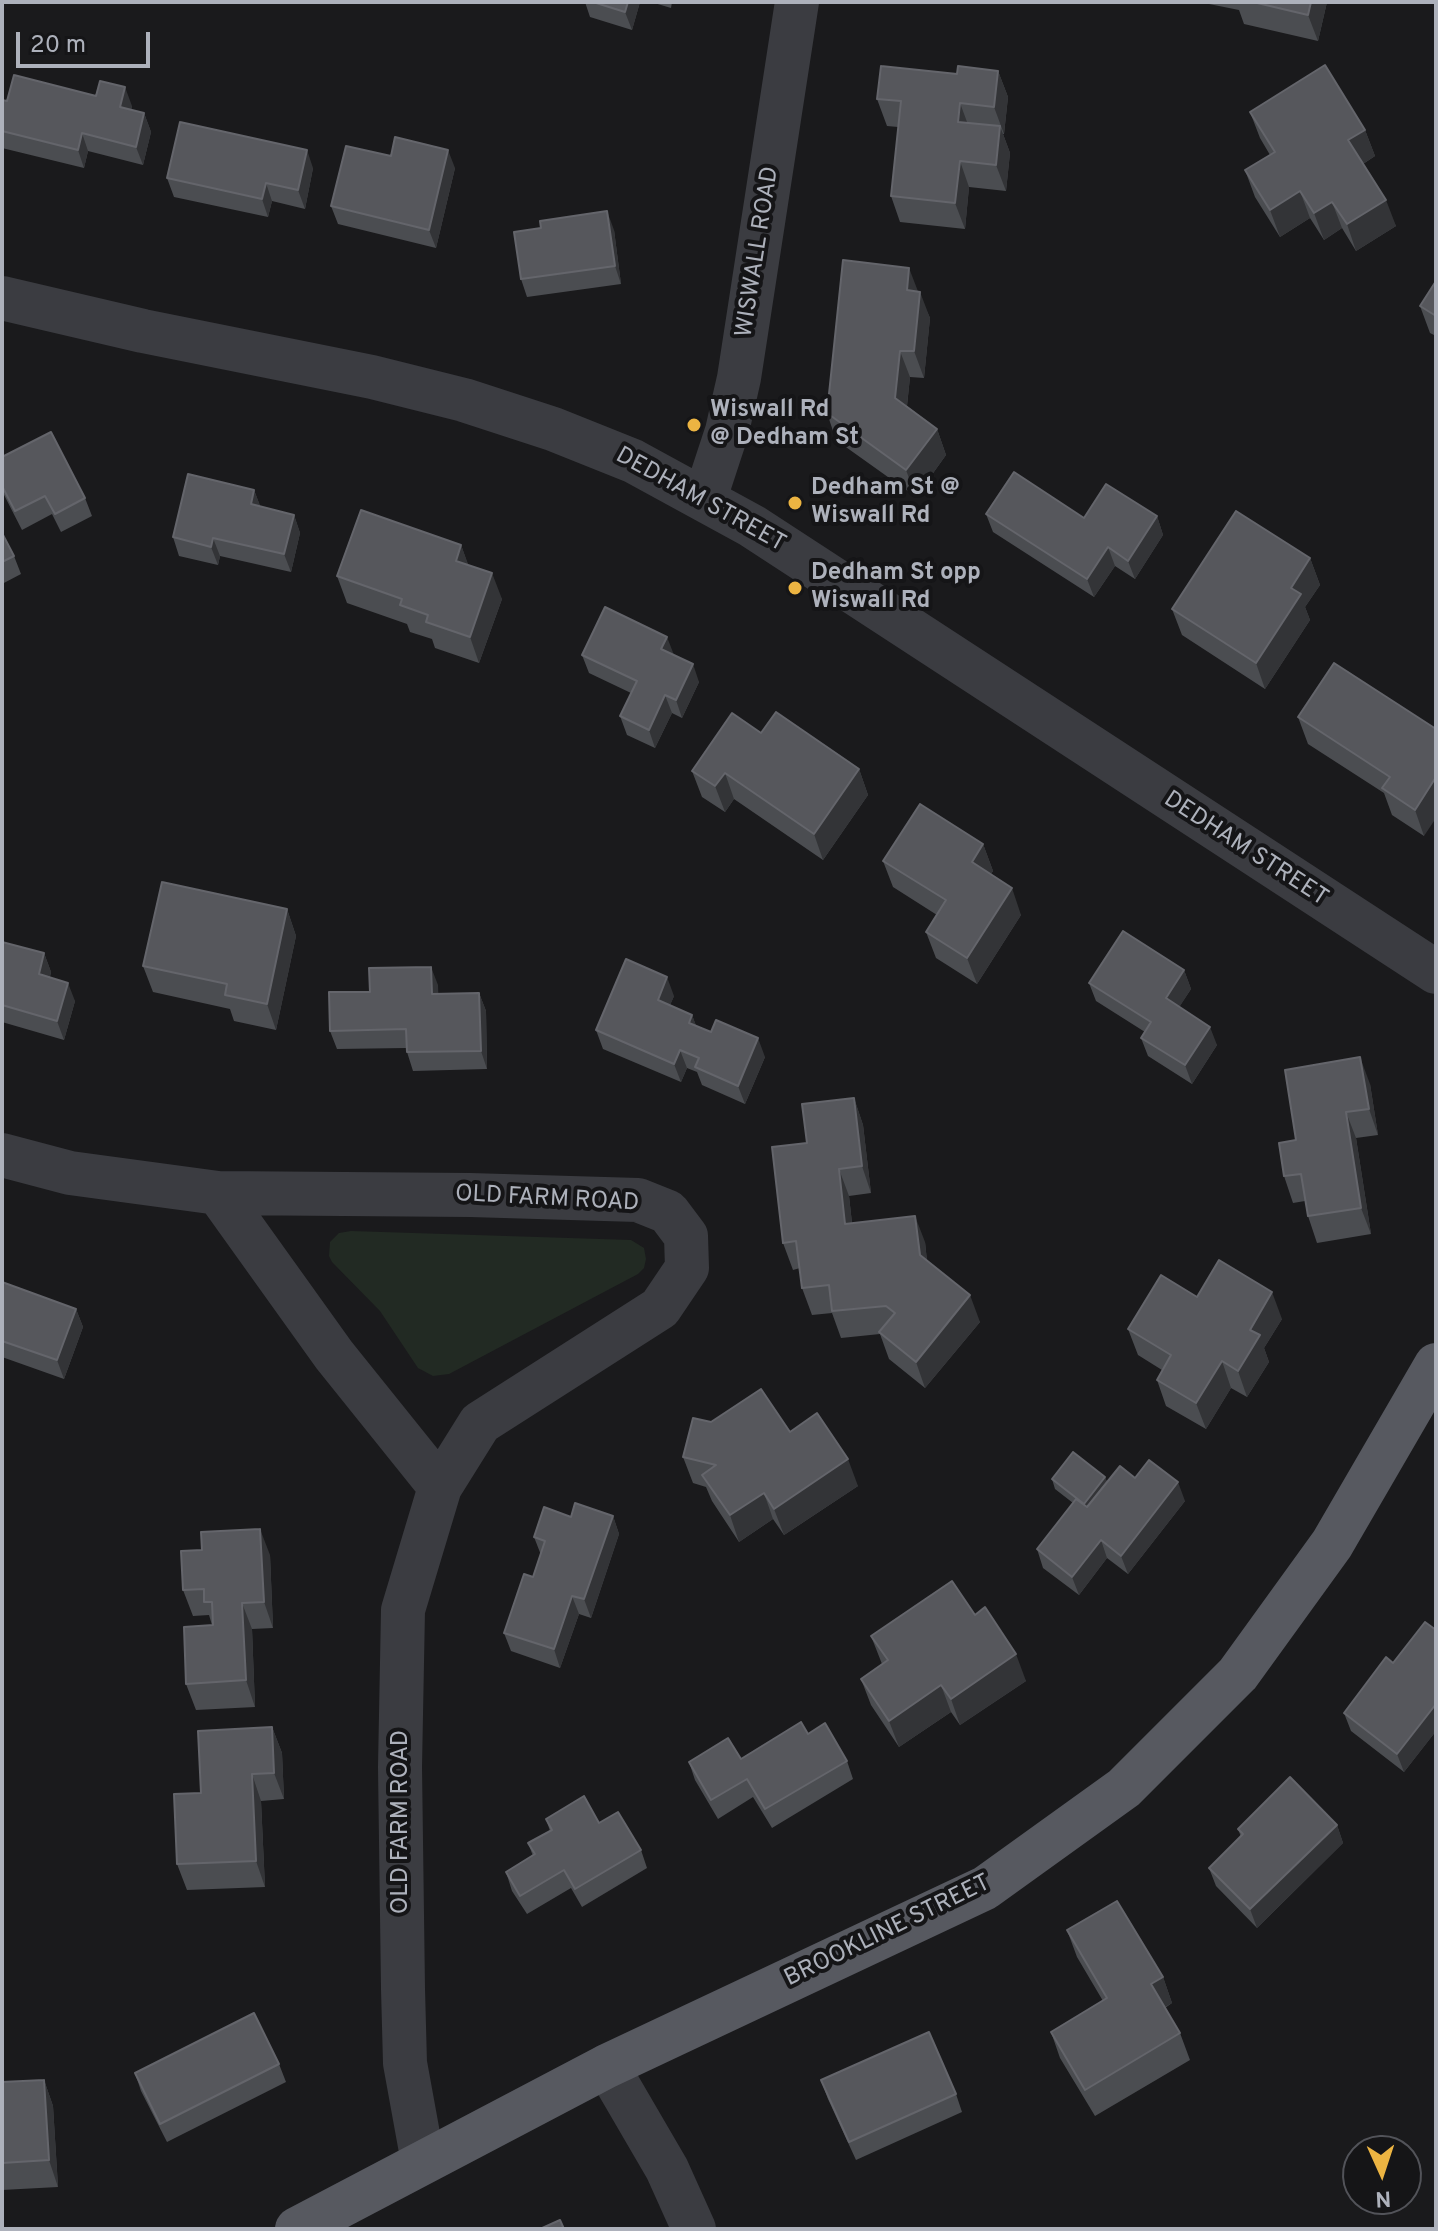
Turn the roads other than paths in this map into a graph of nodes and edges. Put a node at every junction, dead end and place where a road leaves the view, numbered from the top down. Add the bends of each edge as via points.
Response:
1 (797, 2) edge
2 (14, 308) edge
3 (705, 498) junction
4 (1436, 972) edge
5 (2, 1155) edge
6 (218, 1193) junction
7 (1436, 1365) edge
8 (440, 1487) junction
9 (607, 2066) junction
10 (423, 2162) junction
11 (297, 2229) edge
12 (694, 2229) edge

1 - 3 street, WISWALL ROAD via 739,378
2 - 3 street, DEDHAM STREET via 372,377 464,400 594,444
3 - 4 street, DEDHAM STREET
5 - 6 street, OLD FARM ROAD via 70,1173
6 - 8 street via 334,1355
6 - 8 street, OLD FARM ROAD via 638,1200 668,1212 686,1236 687,1268 660,1308 480,1423
7 - 9 main road, BROOKLINE STREET via 1332,1544 1238,1674 1124,1788 985,1888
8 - 10 street, OLD FARM ROAD via 403,1610 405,2063
9 - 10 main road, BROOKLINE STREET
9 - 12 street via 667,2169
10 - 11 main road, BROOKLINE STREET

